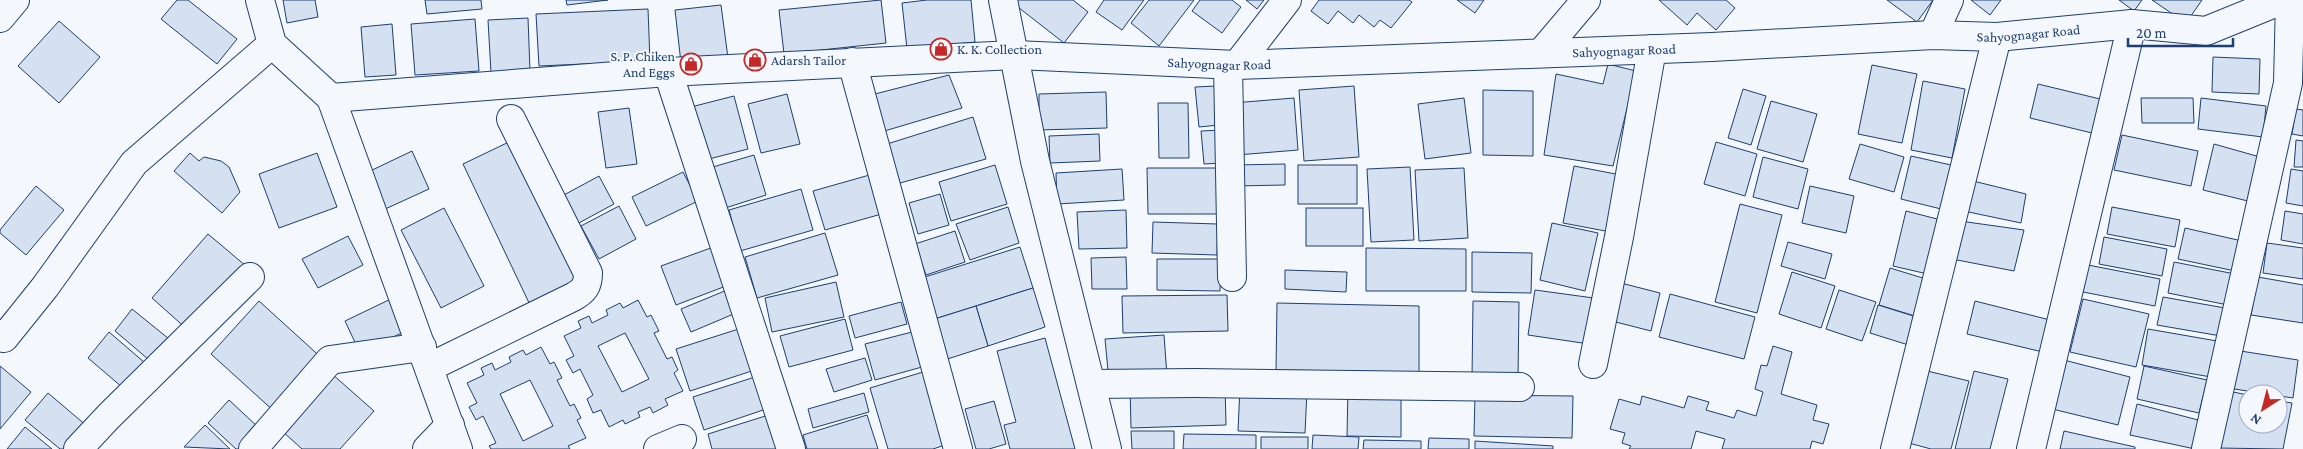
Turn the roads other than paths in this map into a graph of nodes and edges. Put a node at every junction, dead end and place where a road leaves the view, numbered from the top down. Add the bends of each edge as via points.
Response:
1 (15, 0) edge
2 (260, 0) edge
3 (1003, 0) edge
4 (1287, 0) edge
5 (1586, 0) edge
6 (1949, 0) edge
7 (2282, 0) edge
8 (2290, 0) edge
9 (0, 18) edge
10 (2132, 24) junction
11 (1933, 35) junction
12 (1998, 37) junction
13 (272, 44) junction
14 (1652, 49) junction
15 (1542, 52) junction
16 (1014, 55) junction
17 (852, 62) junction
18 (1232, 65) junction
19 (668, 72) junction
20 (331, 98) junction
21 (511, 119) dead end
22 (1232, 277) dead end
23 (250, 278) dead end
24 (0, 334) edge
25 (426, 357) junction
26 (1593, 364) dead end
27 (1091, 384) junction
28 (1520, 387) dead end
29 (454, 437) edge
30 (78, 449) edge
31 (253, 449) edge
32 (427, 449) edge
33 (791, 449) edge
34 (958, 449) edge
35 (1107, 449) edge
36 (1895, 449) edge
37 (2031, 449) edge
38 (2206, 449) edge

1 - 9 street
2 - 13 street
3 - 16 street
4 - 18 street
5 - 15 street
6 - 11 street
7 - 10 street, Sahyognagar Road via 2206,31
8 - 38 street via 2288,83
10 - 12 street, Sahyognagar Road
10 - 37 street
11 - 12 street, Sahyognagar Road
11 - 14 street, Sahyognagar Road
12 - 36 street
13 - 20 street
13 - 24 street via 134,163 45,287 4,338
14 - 15 street, Sahyognagar Road
14 - 26 street via 1620,237
15 - 18 street, Sahyognagar Road
16 - 17 street, Sahyognagar Road
16 - 18 street, Sahyognagar Road
16 - 27 street via 1035,161
17 - 19 street, Sahyognagar Road
17 - 34 street
18 - 22 street
19 - 20 street, Sahyognagar Road
19 - 33 street
20 - 25 street
21 - 25 street via 588,273 588,283 573,297
23 - 30 street
25 - 29 street
25 - 31 street via 330,360
27 - 28 street
27 - 35 street
29 - 32 street

